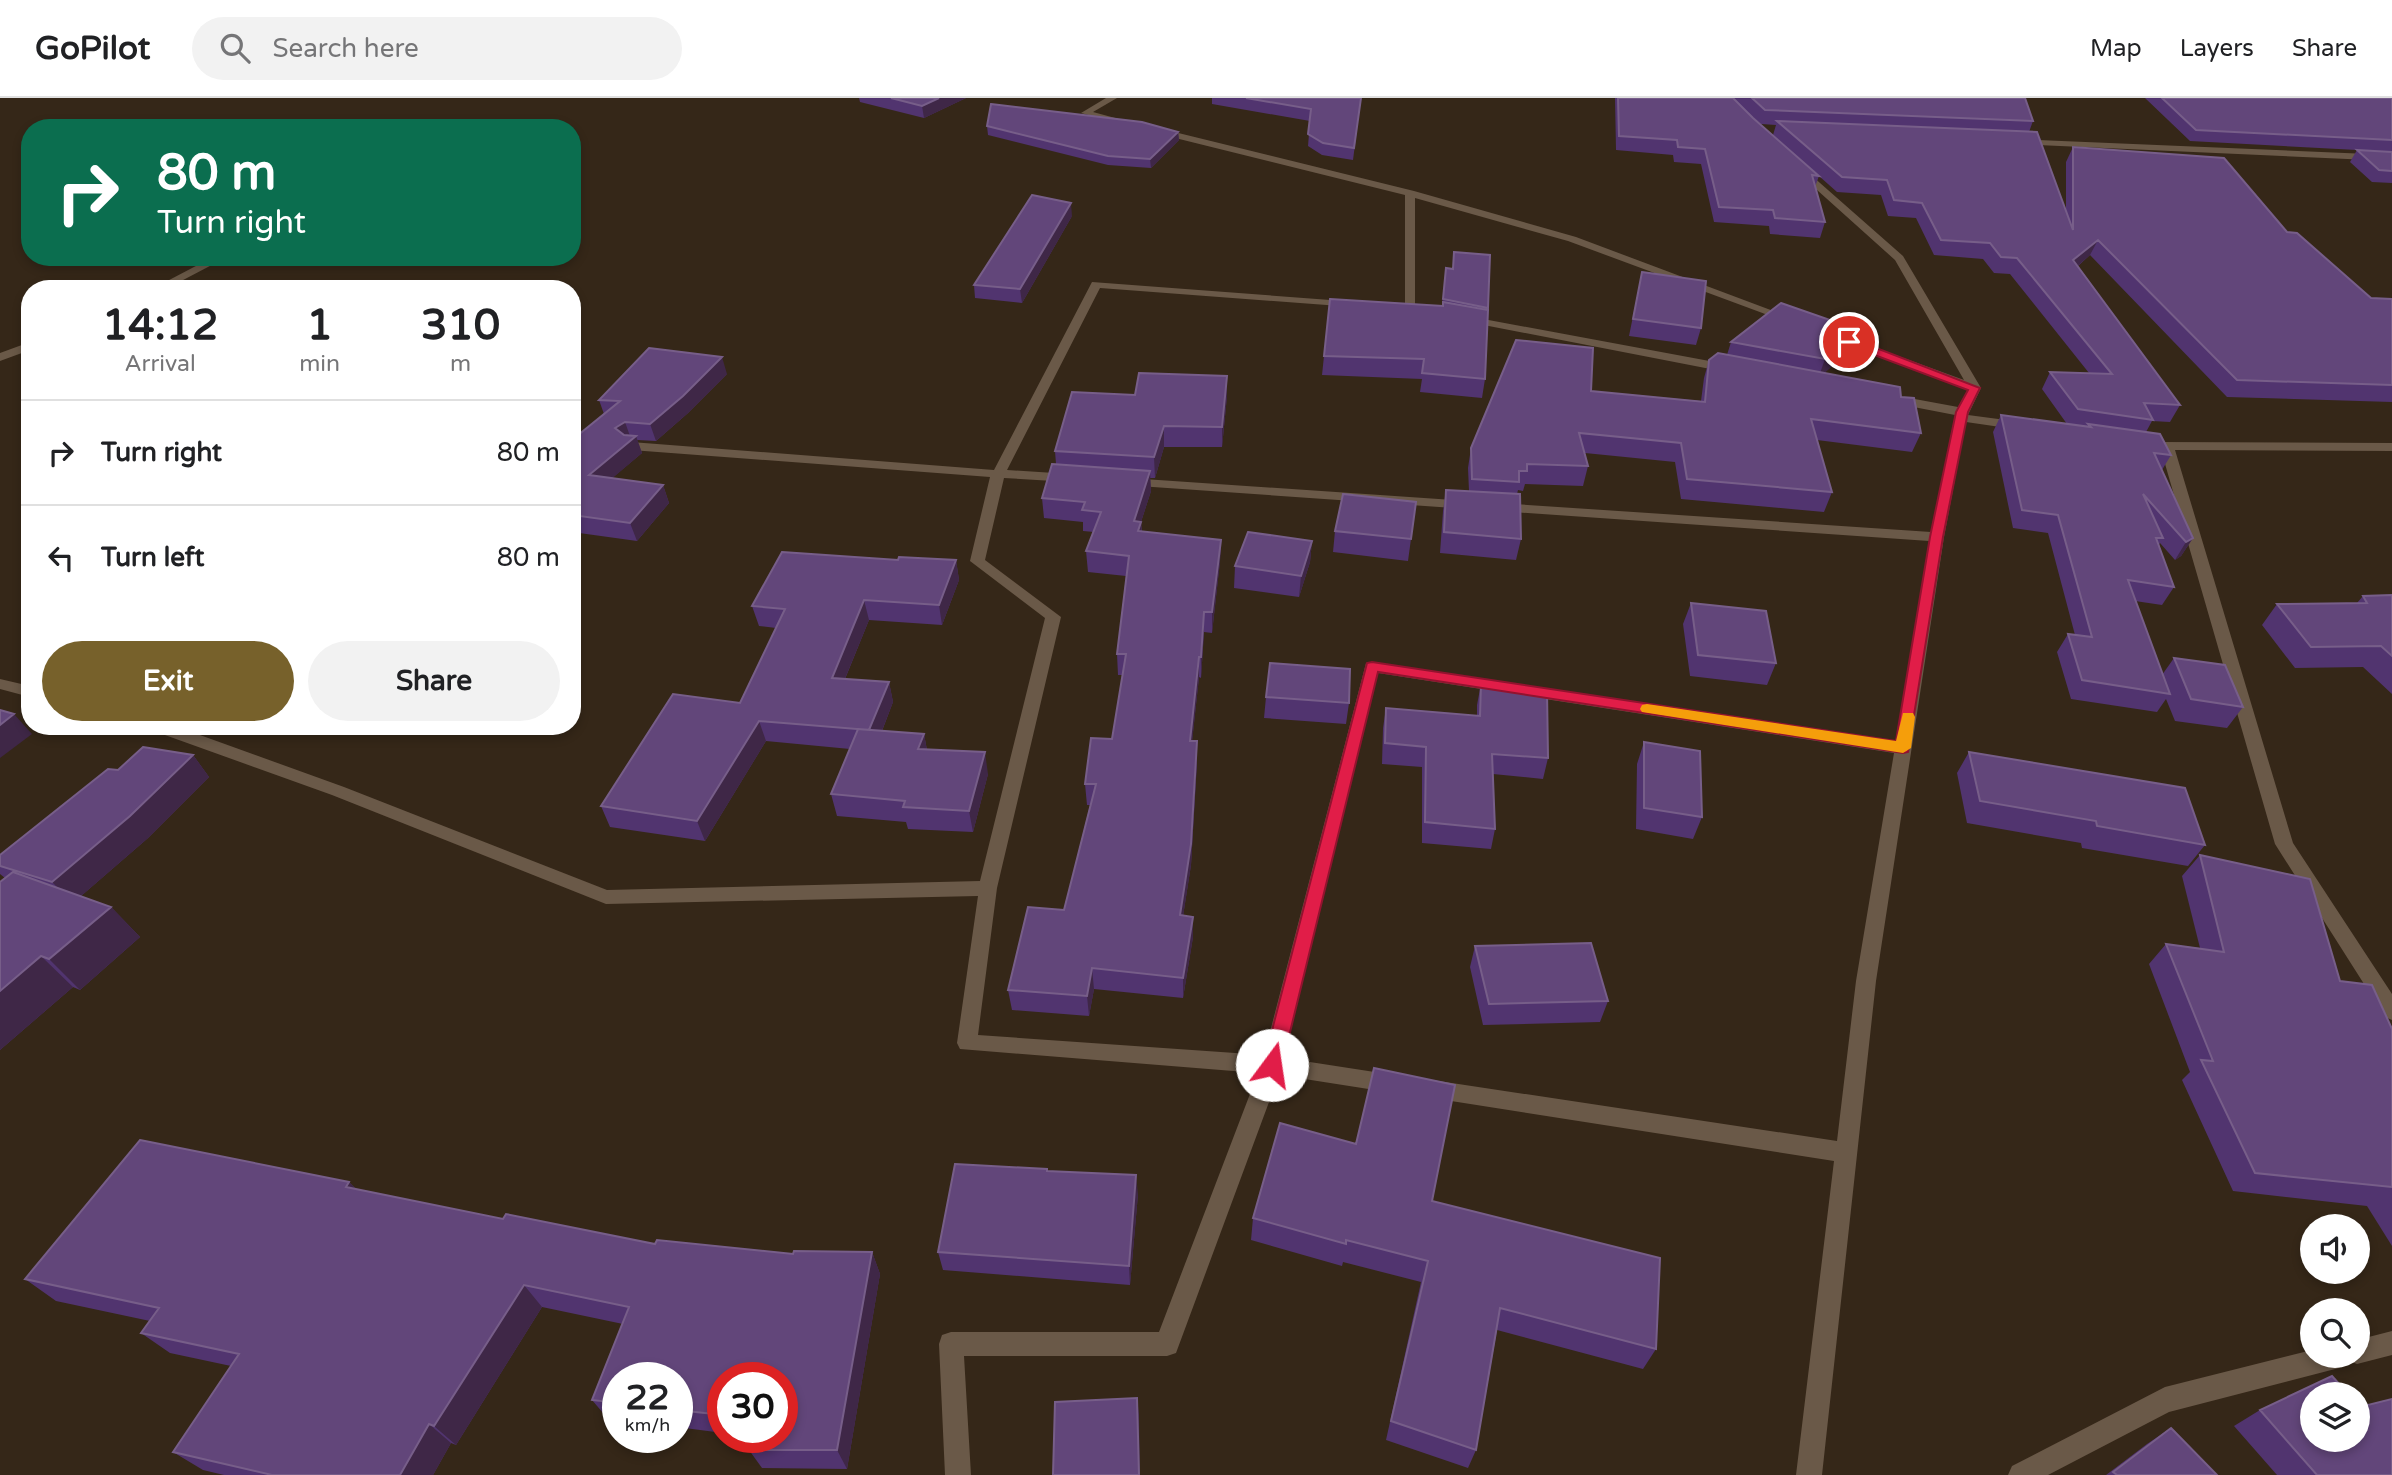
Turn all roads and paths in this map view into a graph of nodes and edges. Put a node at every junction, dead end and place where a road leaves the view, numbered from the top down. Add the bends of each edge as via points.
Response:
1 (1114, 98) edge
2 (1998, 141) edge
3 (1785, 157) edge
4 (2392, 158) edge
5 (1410, 193) junction
6 (204, 266) edge
7 (175, 280) edge
8 (1368, 306) edge
9 (1436, 314) edge
10 (1449, 316) edge
11 (1806, 326) edge
12 (1819, 331) edge
13 (21, 349) edge
14 (0, 357) edge
15 (1746, 372) edge
16 (1975, 388) junction
17 (1881, 397) edge
18 (1962, 415) junction
19 (2031, 428) edge
20 (2140, 443) edge
21 (631, 446) edge
22 (2167, 447) junction
23 (2392, 447) edge
24 (998, 474) junction
25 (1081, 479) edge
26 (1109, 481) edge
27 (1937, 537) junction
28 (0, 684) edge
29 (21, 690) edge
30 (182, 735) edge
31 (1903, 748) junction
32 (988, 888) junction
33 (2392, 1011) edge
34 (1272, 1065) junction
35 (1847, 1153) junction
36 (2392, 1343) edge
37 (2370, 1349) edge
38 (2300, 1366) edge
39 (958, 1475) edge
40 (1809, 1475) edge
41 (2021, 1475) edge

1 - 5 street via 1085,113
2 - 4 street
3 - 16 street via 1899,258
5 - 9 street via 1402,308
5 - 11 street via 1572,239
6 - 7 street
8 - 24 street via 1096,284
10 - 15 street
12 - 16 street
13 - 14 street
16 - 18 street
17 - 18 street
18 - 19 street
18 - 27 street
20 - 22 street
21 - 24 street
22 - 23 street
22 - 33 street via 2284,844
24 - 25 street
24 - 32 street via 977,561 1053,617
26 - 27 street
27 - 31 street
28 - 29 street
30 - 32 street via 606,897
31 - 34 street via 1372,667
31 - 35 street via 1866,981
32 - 34 street via 967,1043
34 - 35 street
34 - 39 street via 1167,1344 951,1344
35 - 40 street
36 - 37 street
38 - 41 street via 2165,1400

